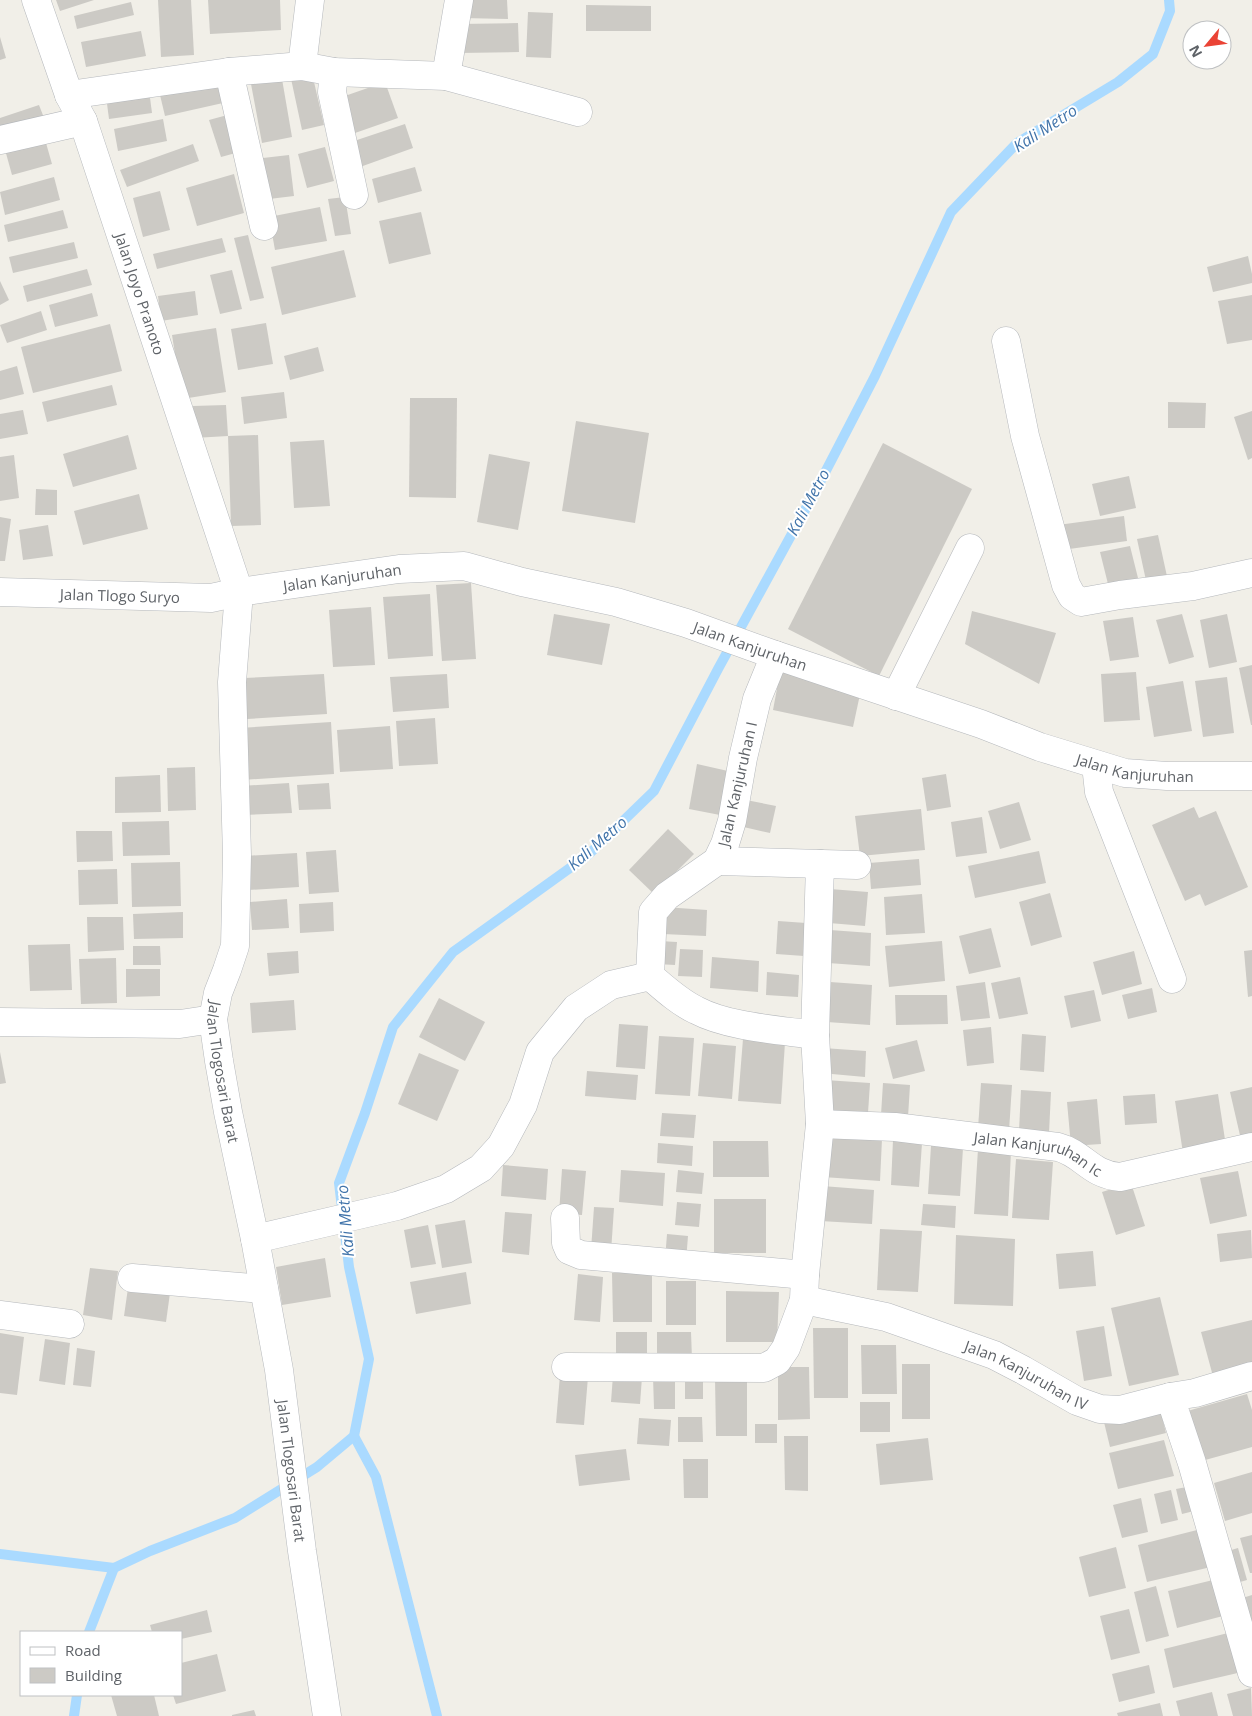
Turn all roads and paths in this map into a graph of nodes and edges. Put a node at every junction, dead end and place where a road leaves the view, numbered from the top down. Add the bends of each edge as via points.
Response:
1 (36, 0) edge
2 (310, 0) edge
3 (459, 0) edge
4 (302, 66) junction
5 (229, 72) junction
6 (334, 72) junction
7 (446, 76) junction
8 (70, 95) junction
9 (578, 112) dead end
10 (83, 121) junction
11 (0, 140) edge
12 (354, 195) dead end
13 (264, 226) dead end
14 (1006, 341) dead end
15 (970, 548) dead end
16 (1252, 573) edge
17 (0, 592) edge
18 (239, 592) junction
19 (769, 652) junction
20 (896, 696) junction
21 (1096, 765) junction
22 (1252, 776) edge
23 (717, 861) junction
24 (820, 864) junction
25 (857, 865) dead end
26 (650, 976) junction
27 (1172, 979) dead end
28 (214, 1019) junction
29 (0, 1022) edge
30 (816, 1035) junction
31 (820, 1124) junction
32 (1252, 1147) edge
33 (565, 1218) dead end
34 (255, 1239) junction
35 (132, 1278) dead end
36 (804, 1287) junction
37 (264, 1288) junction
38 (0, 1315) edge
39 (70, 1324) dead end
40 (566, 1367) dead end
41 (1251, 1380) edge
42 (1170, 1397) junction
43 (1252, 1672) edge
44 (327, 1716) edge

1 - 8 street, Jalan Joyo Pranoto
2 - 4 street
3 - 7 street
4 - 5 street
4 - 6 street
5 - 8 street
5 - 13 street
6 - 7 street
6 - 12 street via 332,92
7 - 9 street
8 - 10 street, Jalan Joyo Pranoto
10 - 11 street
10 - 18 street, Jalan Joyo Pranoto
14 - 16 street via 1024,436 1066,585 1072,596 1080,602 1193,586
15 - 20 street
17 - 18 street, Jalan Tlogo Suryo via 211,598
18 - 19 street, Jalan Kanjuruhan via 399,569 464,566 616,602
18 - 28 street, Jalan Tlogosari Barat via 232,682 237,855 235,946 218,993
19 - 20 street, Jalan Kanjuruhan
19 - 23 street, Jalan Kanjuruhan I via 743,758 732,821
20 - 21 street, Jalan Kanjuruhan
21 - 22 street, Jalan Kanjuruhan via 1125,773 1167,776
21 - 27 street via 1099,792
23 - 24 street
23 - 26 street, Jalan Kanjuruhan I via 668,896 653,912
24 - 25 street
24 - 30 street
26 - 30 street via 696,1010 728,1022
26 - 34 street via 611,985 576,1008 540,1052 522,1104 501,1146 481,1168 446,1189 397,1206
28 - 29 street via 180,1024
28 - 34 street, Jalan Tlogosari Barat via 228,1112
30 - 31 street
31 - 32 street, Jalan Kanjuruhan Ic via 895,1127 1058,1147 1075,1154 1097,1171 1120,1178
31 - 36 street
33 - 36 street, Jalan Kanjuruhan IV via 569,1250 581,1255
34 - 37 street, Jalan Tlogosari Barat
35 - 37 street
36 - 40 street via 786,1348 777,1361 764,1368
36 - 42 street, Jalan Kanjuruhan IV via 994,1355 1077,1401 1100,1409 1120,1410
37 - 44 street, Jalan Tlogosari Barat via 279,1370
38 - 39 street
41 - 42 street, Jalan Kanjuruhan IV
42 - 43 street

